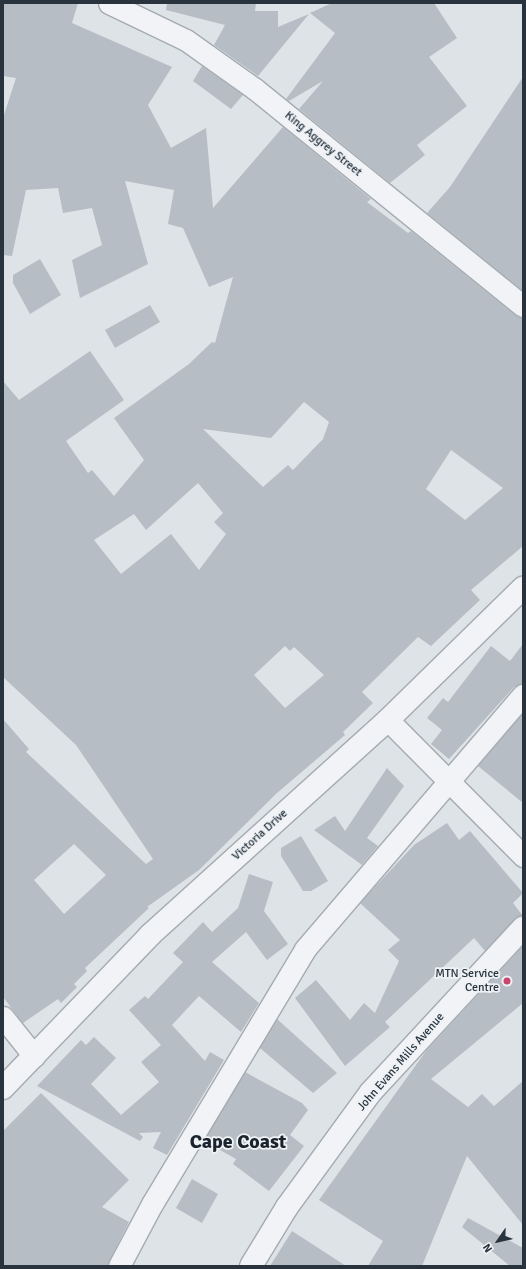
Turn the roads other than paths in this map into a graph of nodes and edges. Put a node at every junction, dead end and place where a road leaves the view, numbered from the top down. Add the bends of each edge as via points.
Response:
1 (109, 3) edge
2 (523, 306) edge
3 (523, 588) edge
4 (523, 695) edge
5 (388, 720) junction
6 (450, 781) junction
7 (523, 856) edge
8 (523, 928) edge
9 (3, 1017) edge
10 (34, 1056) junction
11 (3, 1088) edge
12 (119, 1266) edge
13 (251, 1266) edge

1 - 2 street, King Aggrey Street via 186,40 255,88
3 - 5 street, Victoria Drive
4 - 6 street
5 - 6 street
5 - 10 street, Victoria Drive via 150,935
6 - 7 street
6 - 12 street via 305,949 152,1204
8 - 13 street, John Evans Mills Avenue via 371,1092 287,1207
9 - 10 street
10 - 11 street, Victoria Drive

